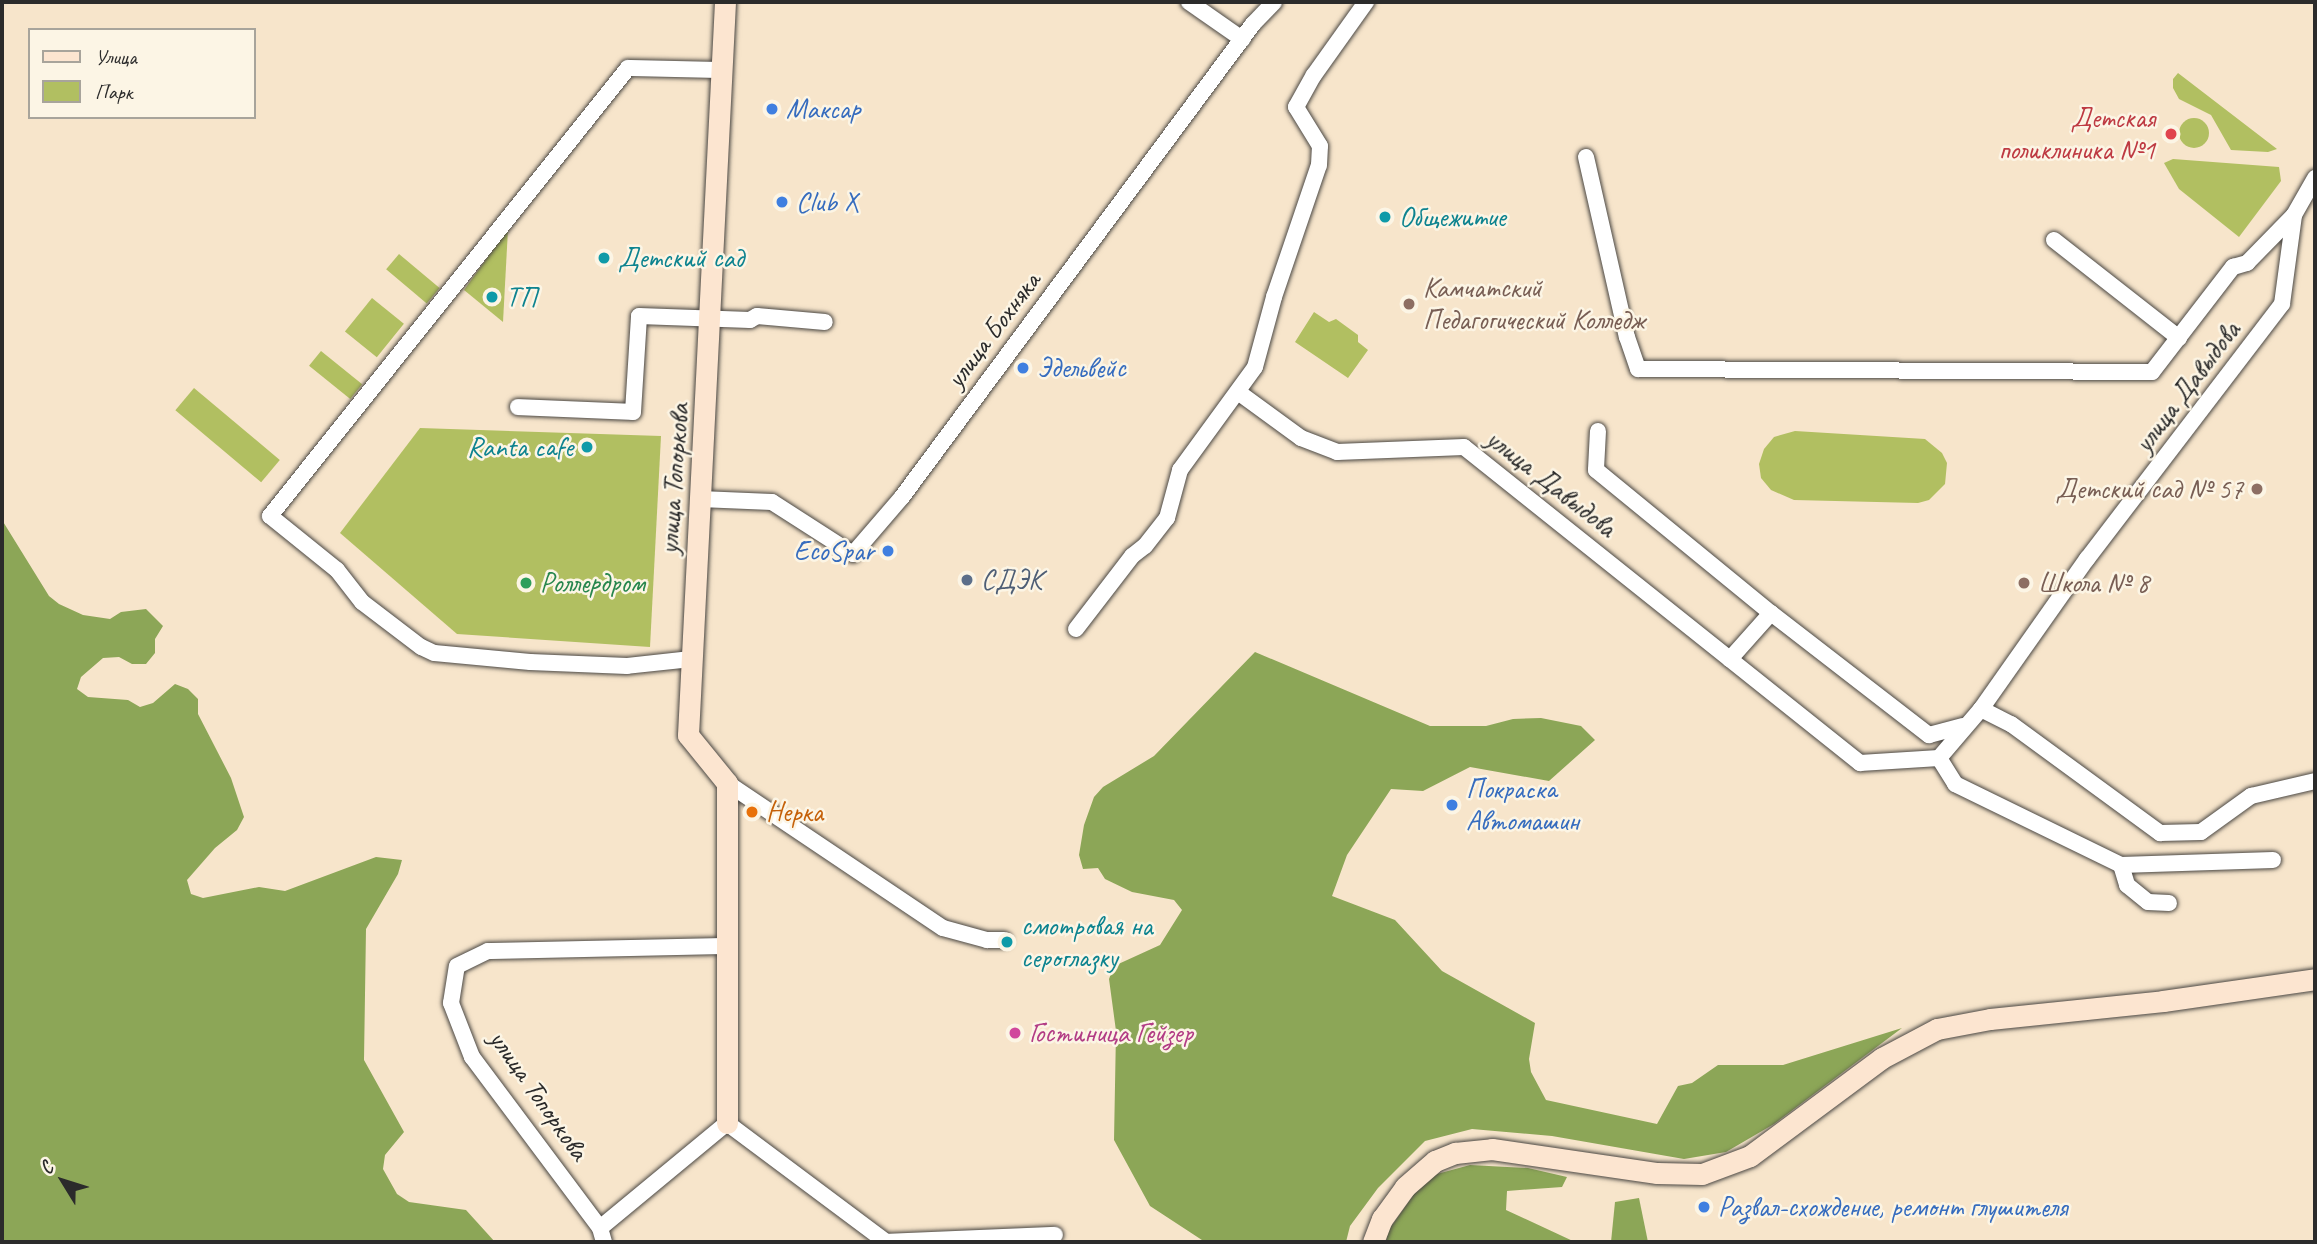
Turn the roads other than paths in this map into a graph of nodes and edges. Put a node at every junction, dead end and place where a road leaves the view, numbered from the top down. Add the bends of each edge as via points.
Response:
1 (725, 2) edge
2 (1189, 2) edge
3 (1274, 2) edge
4 (1366, 2) edge
5 (1242, 39) junction
6 (722, 70) junction
7 (1586, 157) dead end
8 (2315, 178) edge
9 (2294, 215) junction
10 (2054, 240) dead end
11 (709, 318) junction
12 (825, 322) dead end
13 (2179, 338) junction
14 (1238, 392) junction
15 (518, 407) dead end
16 (1598, 431) dead end
17 (700, 499) junction
18 (1771, 613) junction
19 (1076, 629) dead end
20 (691, 659) junction
21 (1730, 659) junction
22 (1982, 709) junction
23 (1965, 726) junction
24 (1939, 758) junction
25 (2315, 781) edge
26 (727, 783) junction
27 (2273, 860) dead end
28 (2120, 864) junction
29 (2169, 903) dead end
30 (1004, 940) dead end
31 (727, 946) junction
32 (2315, 979) edge
33 (727, 1123) junction
34 (602, 1235) edge
35 (1055, 1235) dead end
36 (886, 1242) edge
37 (1373, 1242) edge

1 - 6 main road, улица Топоркова
2 - 5 street
3 - 5 street, улица Бохняка
4 - 14 street via 1296,107 1320,146 1319,165 1255,368
5 - 17 street, улица Бохняка via 902,497 853,554 772,502
6 - 11 main road, улица Топоркова
6 - 20 street via 628,68 270,516 337,570 362,602 435,653 627,666
7 - 13 street via 1638,369 2152,372
8 - 9 street, улица Давыдова
9 - 13 street via 2247,263 2233,267
9 - 22 street, улица Давыдова via 2282,304 2087,559
10 - 13 street
11 - 12 street via 750,320 757,316
11 - 15 street via 639,316 633,412
11 - 17 main road, улица Топоркова
14 - 19 street via 1180,470 1167,518 1132,555
14 - 21 street, улица Давыдова via 1301,438 1336,452 1464,447
16 - 18 street, улица Давыдова via 1596,471
17 - 20 main road, улица Топоркова
18 - 21 street
18 - 23 street, улица Давыдова via 1929,735
20 - 26 main road, улица Топоркова via 688,734
21 - 24 street, улица Давыдова via 1860,763
22 - 23 street, улица Давыдова
22 - 25 street via 2011,724 2160,833 2201,832 2251,796
23 - 24 street, улица Давыдова
24 - 28 street via 1955,784
26 - 30 street via 943,928
26 - 31 main road
27 - 28 street
28 - 29 street via 2127,885 2148,902
31 - 33 main road
31 - 34 street, улица Топоркова via 488,951 457,966 451,1003 472,1057
32 - 37 main road via 1937,1029 1882,1058 1750,1156 1702,1174 1657,1173 1492,1149 1455,1153 1435,1161 1405,1187 1382,1219
33 - 34 street, улица Топоркова
33 - 36 street
35 - 36 street

